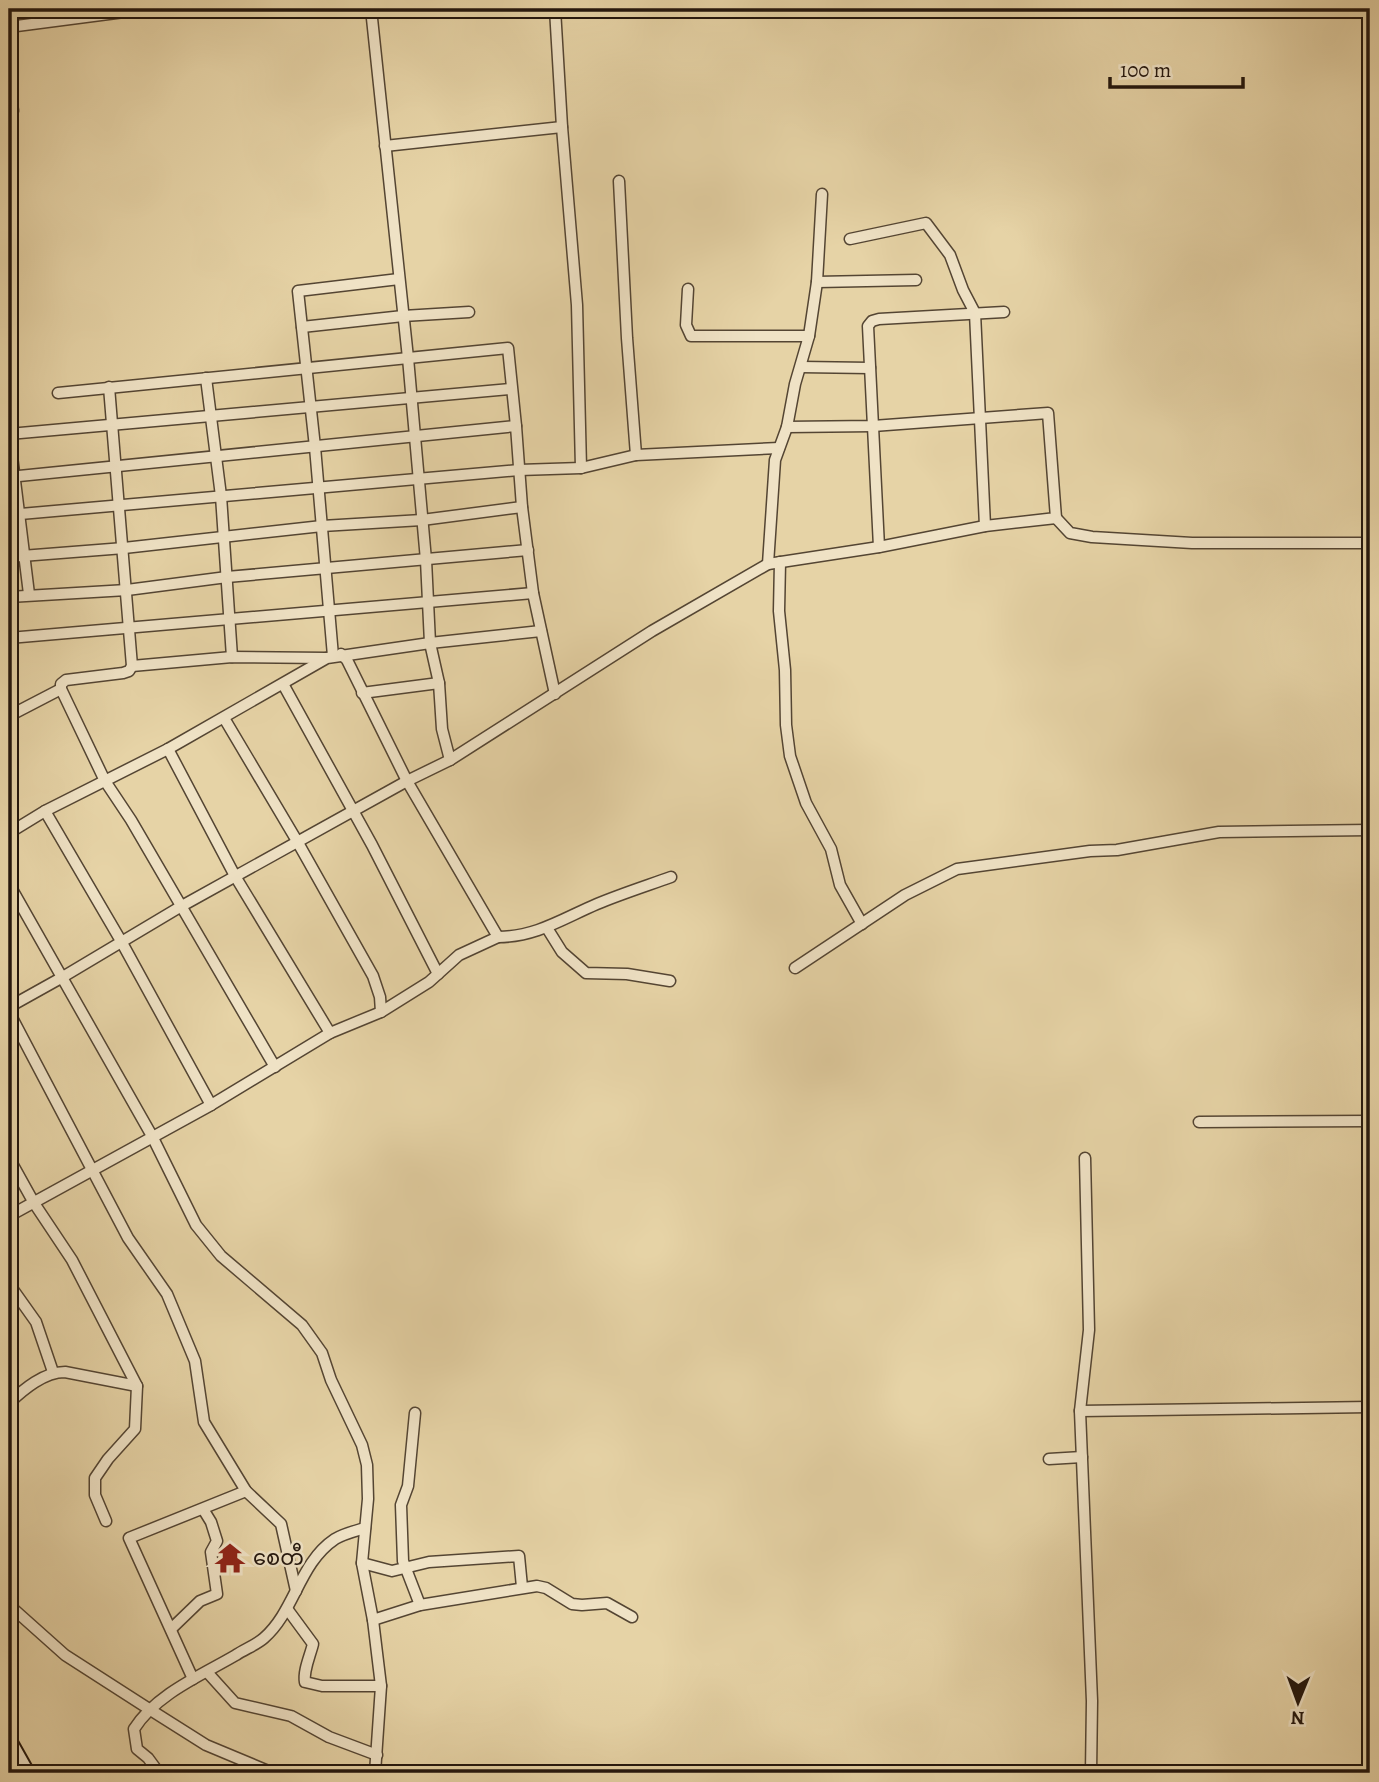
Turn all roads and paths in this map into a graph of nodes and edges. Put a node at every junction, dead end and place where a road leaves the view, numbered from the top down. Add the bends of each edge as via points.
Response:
1 (147, 9) edge
2 (371, 9) edge
3 (555, 9) edge
4 (9, 27) edge
5 (9, 84) edge
6 (9, 112) edge
7 (562, 127) junction
8 (385, 146) junction
9 (619, 181) dead end
10 (822, 194) dead end
11 (850, 239) dead end
12 (399, 279) junction
13 (916, 280) dead end
14 (817, 282) junction
15 (688, 289) dead end
16 (470, 312) dead end
17 (1004, 312) dead end
18 (975, 313) junction
19 (403, 316) junction
20 (302, 327) junction
21 (809, 336) junction
22 (408, 358) junction
23 (307, 367) junction
24 (801, 367) junction
25 (870, 368) junction
26 (206, 378) junction
27 (109, 387) junction
28 (511, 389) junction
29 (58, 393) dead end
30 (411, 397) junction
31 (312, 408) junction
32 (211, 417) junction
33 (981, 417) junction
34 (114, 426) junction
35 (516, 426) junction
36 (873, 426) junction
37 (787, 428) junction
38 (9, 434) edge
39 (415, 438) junction
40 (316, 447) junction
41 (779, 448) junction
42 (636, 455) junction
43 (216, 458) junction
44 (117, 466) junction
45 (581, 468) junction
46 (519, 470) junction
47 (12, 477) edge
48 (419, 479) junction
49 (319, 487) junction
50 (221, 496) junction
51 (120, 506) junction
52 (522, 507) junction
53 (14, 514) edge
54 (1056, 518) junction
55 (422, 520) junction
56 (323, 526) junction
57 (985, 526) junction
58 (224, 537) junction
59 (1370, 543) edge
60 (879, 547) junction
61 (124, 548) junction
62 (528, 550) junction
63 (24, 556) junction
64 (9, 557) edge
65 (426, 560) junction
66 (780, 562) junction
67 (768, 564) junction
68 (326, 570) junction
69 (227, 577) junction
70 (127, 590) junction
71 (533, 593) junction
72 (29, 594) junction
73 (9, 597) edge
74 (429, 601) junction
75 (330, 610) junction
76 (230, 618) junction
77 (130, 629) junction
78 (541, 631) junction
79 (9, 638) edge
80 (430, 643) junction
81 (334, 656) junction
82 (232, 657) junction
83 (132, 666) junction
84 (439, 683) junction
85 (283, 684) junction
86 (61, 689) junction
87 (362, 693) junction
88 (555, 694) junction
89 (9, 716) edge
90 (224, 718) junction
91 (168, 749) junction
92 (450, 760) junction
93 (105, 781) junction
94 (407, 781) junction
95 (45, 811) junction
96 (352, 811) junction
97 (1370, 830) edge
98 (9, 833) edge
99 (297, 841) junction
100 (235, 876) junction
101 (671, 877) dead end
102 (9, 884) edge
103 (180, 907) junction
104 (862, 924) junction
105 (547, 928) junction
106 (498, 937) junction
107 (121, 941) junction
108 (795, 968) dead end
109 (438, 974) junction
110 (61, 978) junction
111 (670, 981) dead end
112 (9, 1010) edge
113 (381, 1012) junction
114 (330, 1033) junction
115 (275, 1067) junction
116 (211, 1105) junction
117 (1370, 1121) edge
118 (1199, 1122) dead end
119 (152, 1136) junction
120 (9, 1157) edge
121 (1085, 1158) dead end
122 (92, 1170) junction
123 (34, 1203) junction
124 (9, 1216) edge
125 (9, 1284) edge
126 (53, 1372) junction
127 (137, 1386) junction
128 (9, 1403) edge
129 (1370, 1407) edge
130 (1080, 1411) junction
131 (415, 1413) dead end
132 (1082, 1457) junction
133 (1049, 1459) dead end
134 (246, 1491) junction
135 (203, 1509) junction
136 (106, 1521) dead end
137 (365, 1528) junction
138 (362, 1563) junction
139 (405, 1568) junction
140 (522, 1587) junction
141 (296, 1591) junction
142 (9, 1605) edge
143 (421, 1605) junction
144 (288, 1610) junction
145 (632, 1617) dead end
146 (373, 1620) junction
147 (171, 1629) junction
148 (206, 1672) junction
149 (193, 1679) junction
150 (381, 1686) junction
151 (149, 1709) junction
152 (9, 1741) edge
153 (377, 1755) junction
154 (25, 1773) edge
155 (159, 1773) edge
156 (273, 1773) edge
157 (375, 1773) edge
158 (1091, 1773) edge

1 - 4 street
2 - 8 street
3 - 7 street
5 - 6 street via 13,111
7 - 8 street
7 - 45 street via 577,305
8 - 12 street
9 - 42 street
10 - 14 street
11 - 18 street via 926,223 950,255
12 - 19 street
12 - 20 street via 298,291
13 - 14 street
14 - 21 street
15 - 21 street via 691,336
16 - 19 street
17 - 18 street
18 - 25 street via 872,321 868,326
18 - 33 street
19 - 20 street
19 - 22 street
20 - 23 street
21 - 24 street
22 - 23 street
22 - 28 street via 508,348
22 - 30 street
23 - 26 street
23 - 31 street
24 - 25 street
24 - 37 street
25 - 36 street
26 - 27 street
26 - 32 street
27 - 29 street
27 - 34 street
28 - 30 street
28 - 35 street
30 - 31 street
30 - 39 street
31 - 32 street
31 - 40 street
32 - 34 street
32 - 43 street
33 - 36 street
33 - 54 street via 1048,413
33 - 57 street
34 - 38 street
34 - 44 street
35 - 39 street
35 - 46 street
36 - 37 street
36 - 60 street
37 - 41 street
38 - 47 street
39 - 40 street
39 - 48 street
40 - 43 street
40 - 49 street
41 - 42 street
41 - 67 street
42 - 45 street
43 - 44 street
43 - 50 street
44 - 47 street
44 - 51 street
45 - 46 street
46 - 48 street
46 - 52 street
47 - 53 street
48 - 49 street
48 - 55 street
49 - 50 street
49 - 56 street
50 - 51 street
50 - 58 street
51 - 53 street
51 - 61 street
52 - 55 street
52 - 62 street
53 - 63 street
54 - 57 street
54 - 59 street via 1070,533 1092,537 1192,543
55 - 56 street
55 - 65 street
56 - 58 street
56 - 68 street
57 - 60 street
58 - 61 street
58 - 69 street
60 - 66 street
61 - 63 street
61 - 70 street
62 - 65 street
62 - 71 street
63 - 64 street
63 - 72 street
65 - 68 street
65 - 74 street
66 - 67 street
66 - 104 street via 779,611 790,756 806,803 831,849 840,884
67 - 88 street
68 - 69 street
68 - 75 street
69 - 70 street
69 - 76 street
70 - 72 street
70 - 77 street
71 - 74 street
71 - 78 street
72 - 73 street
74 - 75 street
74 - 80 street
75 - 76 street
75 - 81 street
76 - 77 street
76 - 82 street
77 - 79 street
77 - 83 street
78 - 80 street
78 - 88 street
80 - 81 street
80 - 84 street
81 - 82 street
81 - 85 street
81 - 87 street via 347,660
82 - 83 street
83 - 86 street via 123,673 66,680
84 - 87 street
84 - 92 street via 442,729
85 - 90 street
85 - 96 street
86 - 89 street
86 - 93 street
87 - 94 street
88 - 92 street
90 - 91 street
90 - 99 street
91 - 93 street
91 - 100 street
92 - 94 street
93 - 95 street
93 - 103 street
94 - 96 street
94 - 106 street
95 - 98 street
95 - 107 street
96 - 99 street
96 - 109 street
97 - 104 street via 1219,832 957,870 905,895
99 - 100 street
99 - 113 street via 373,976
100 - 103 street
100 - 114 street
101 - 105 street
102 - 110 street
103 - 107 street
103 - 115 street
104 - 108 street
105 - 106 street
105 - 111 street via 562,952 586,973
106 - 109 street via 459,955
107 - 110 street
107 - 116 street
109 - 113 street
110 - 112 street
110 - 119 street
112 - 122 street
113 - 114 street
114 - 115 street
115 - 116 street
116 - 119 street
117 - 118 street
119 - 122 street
119 - 137 street via 196,1225 221,1256 302,1325 322,1353 368,1465
120 - 123 street
121 - 130 street via 1089,1330
122 - 123 street
122 - 134 street via 128,1238 167,1294 195,1361 204,1422
123 - 124 street
123 - 127 street via 72,1260
125 - 126 street via 36,1322
126 - 127 street
126 - 128 street
127 - 136 street via 135,1429 95,1478 95,1495
129 - 130 street
130 - 132 street
131 - 139 street via 408,1486 401,1505
132 - 133 street
132 - 158 street
134 - 135 street
134 - 141 street via 281,1524
135 - 147 street via 217,1541 211,1552 217,1594 200,1601
135 - 147 street via 129,1538
137 - 138 street
137 - 141 street via 336,1538 325,1548
138 - 139 street via 392,1572
138 - 146 street
139 - 140 street via 519,1556
139 - 143 street
140 - 143 street
140 - 145 street via 546,1588 572,1604 607,1603
141 - 144 street
142 - 151 street via 65,1656
143 - 146 street
144 - 148 street via 263,1639
144 - 150 street via 313,1644 305,1682
146 - 150 street
147 - 149 street
148 - 149 street
148 - 153 street via 235,1703 291,1716
149 - 151 street
150 - 153 street
151 - 155 street via 134,1729 135,1738 138,1749
151 - 156 street via 206,1745
152 - 154 main road
153 - 157 street

